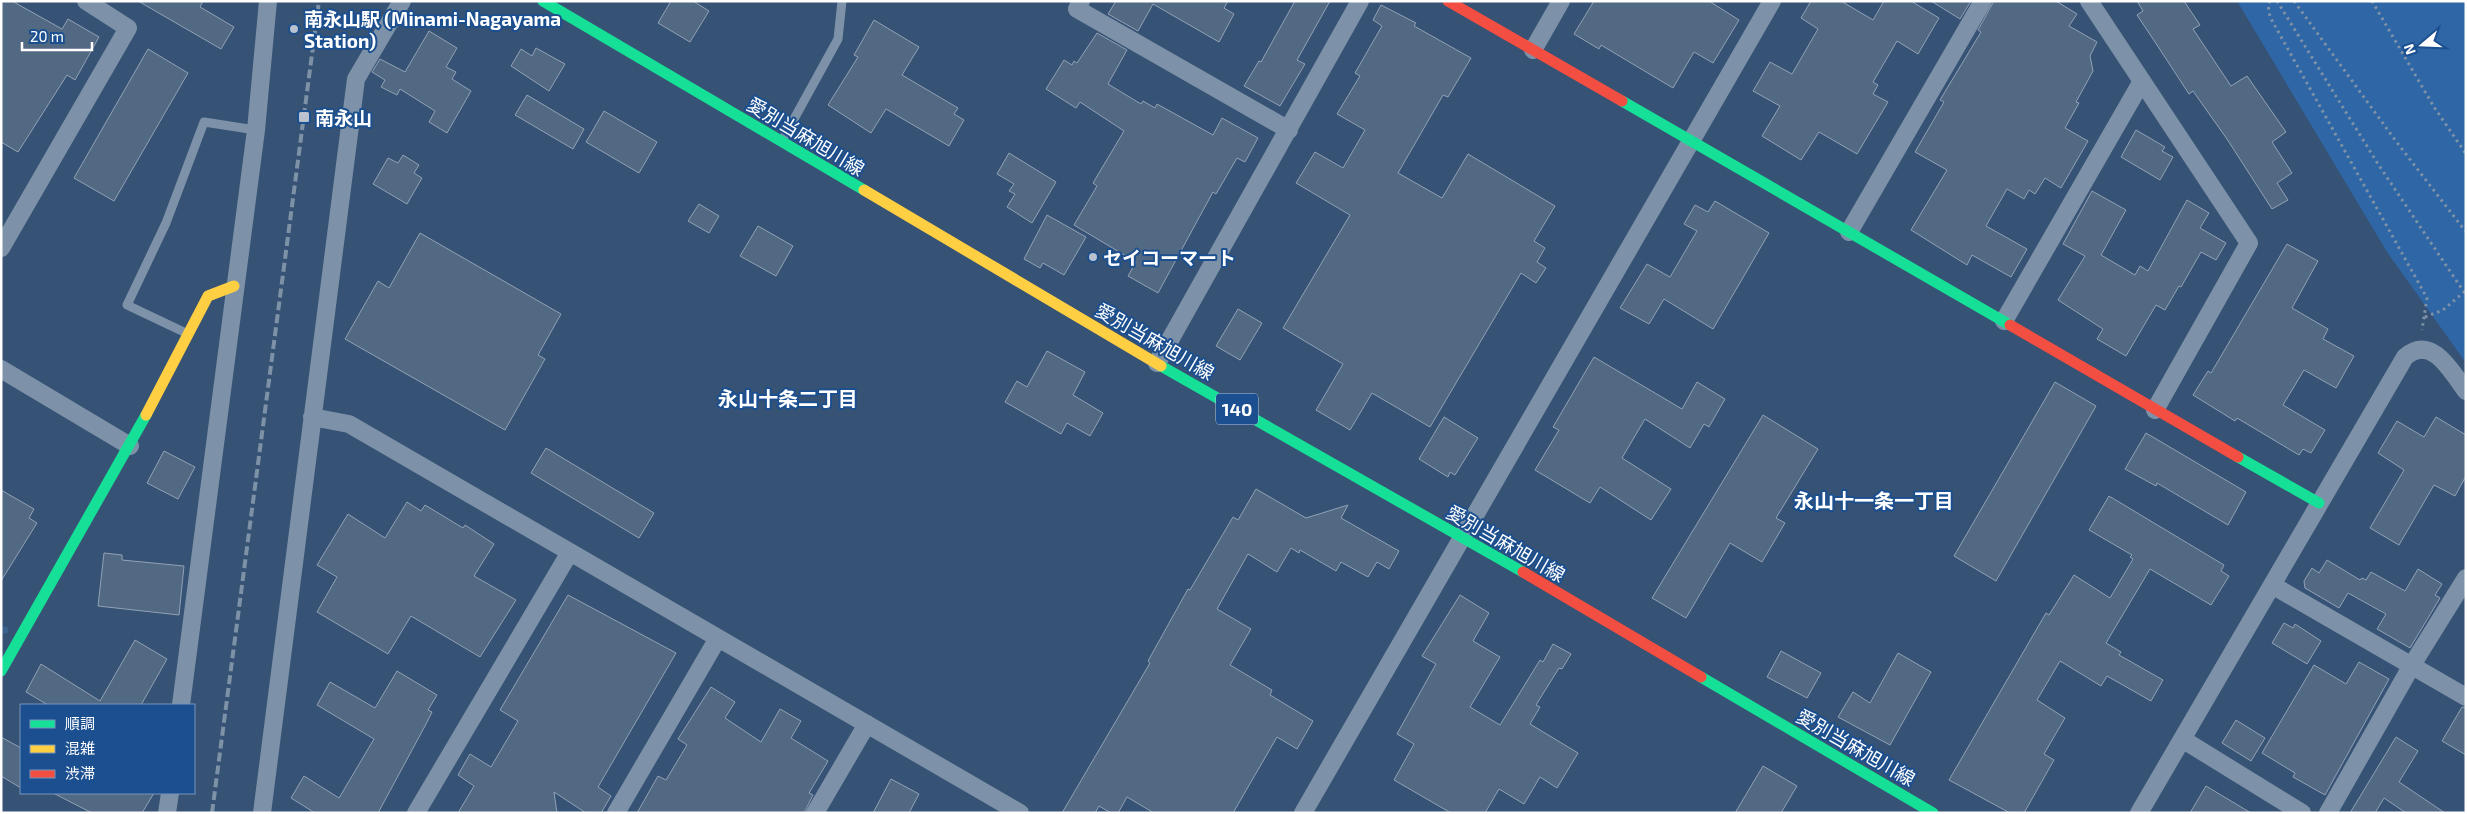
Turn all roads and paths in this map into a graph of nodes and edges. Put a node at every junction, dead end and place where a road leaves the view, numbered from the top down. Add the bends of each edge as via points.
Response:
1 (86, 1) edge
2 (268, 1) edge
3 (402, 1) edge
4 (543, 1) edge
5 (842, 1) edge
6 (1081, 1) edge
7 (1360, 1) edge
8 (1448, 1) edge
9 (1561, 1) edge
10 (1772, 1) edge
11 (1983, 1) edge
12 (2089, 1) edge
13 (2270, 1) edge
14 (2277, 1) edge
15 (2294, 1) edge
16 (2372, 1) edge
17 (1533, 50) junction
18 (2142, 81) junction
19 (256, 130) junction
20 (1289, 130) junction
21 (781, 141) junction
22 (1691, 142) junction
23 (2466, 154) edge
24 (1849, 232) junction
25 (2466, 232) edge
26 (1, 248) edge
27 (234, 286) junction
28 (2465, 294) edge
29 (2425, 317) junction
30 (2004, 321) junction
31 (187, 334) junction
32 (2418, 350) junction
33 (1157, 363) junction
34 (1, 369) edge
35 (2466, 391) edge
36 (2154, 410) junction
37 (312, 417) junction
38 (130, 446) junction
39 (2319, 503) junction
40 (1463, 537) junction
41 (570, 552) junction
42 (2466, 578) edge
43 (2272, 585) junction
44 (718, 638) junction
45 (2412, 665) junction
46 (1, 671) edge
47 (2466, 697) edge
48 (181, 704) edge
49 (866, 724) junction
50 (2182, 739) junction
51 (170, 794) edge
52 (1018, 812) edge
53 (167, 813) edge
54 (262, 813) edge
55 (416, 813) edge
56 (616, 813) edge
57 (816, 813) edge
58 (1303, 813) edge
59 (1933, 813) edge
60 (2139, 813) edge
61 (2302, 813) edge
62 (2328, 813) edge

1 - 26 street via 128,28
2 - 19 street
3 - 37 street via 356,80
4 - 21 main road, 愛別当麻旭川線 / 140
5 - 21 lane via 838,40
6 - 20 street via 1077,9
7 - 20 street
8 - 17 main road
9 - 17 street
10 - 22 street
11 - 24 street
12 - 18 street
13 - 29 path via 2270,17 2427,298
14 - 28 path via 2378,164
15 - 25 path
16 - 23 path via 2434,107
17 - 22 main road
18 - 30 street
18 - 36 street via 2249,243
19 - 27 street
19 - 31 lane via 204,122 166,222 126,305
20 - 33 street
21 - 33 main road, 愛別当麻旭川線 / 140
22 - 24 main road
22 - 40 street
24 - 30 main road
27 - 31 main road via 208,296
27 - 48 street
28 - 29 path via 2443,310
29 - 32 path
30 - 36 main road
31 - 38 main road
32 - 35 street via 2427,349 2442,359
32 - 39 street via 2405,358
33 - 40 main road, 愛別当麻旭川線 / 140
34 - 38 street
36 - 39 main road
37 - 41 street via 349,424
37 - 54 street
38 - 46 main road
39 - 43 street
40 - 58 street
40 - 59 main road, 愛別当麻旭川線 / 140
41 - 44 street
41 - 55 street
42 - 45 street
43 - 45 street
43 - 50 street
44 - 49 street
44 - 56 street
45 - 47 street
45 - 62 street
49 - 52 street
49 - 57 street
50 - 60 street
50 - 61 street
51 - 53 street

